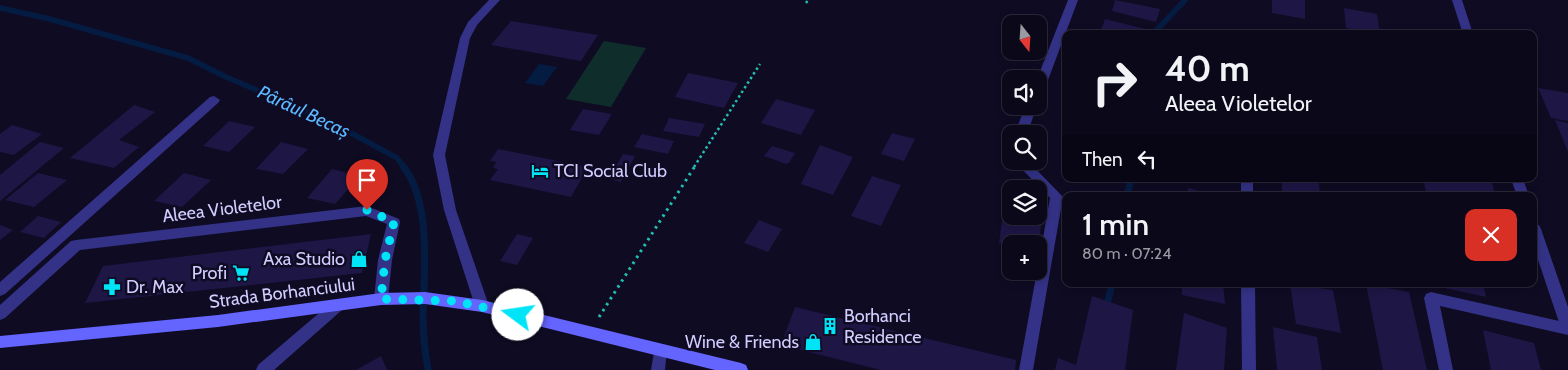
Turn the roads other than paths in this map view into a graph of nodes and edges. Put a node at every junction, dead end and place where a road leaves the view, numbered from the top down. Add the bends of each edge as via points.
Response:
1 (495, 0) edge
2 (1073, 0) edge
3 (1457, 0) edge
4 (1467, 30) edge
5 (1046, 70) edge
6 (214, 100) dead end
7 (1029, 170) edge
8 (1537, 238) edge
9 (1248, 287) edge
10 (0, 290) edge
11 (387, 299) junction
12 (337, 306) junction
13 (482, 306) junction
14 (0, 314) edge
15 (1568, 328) edge
16 (0, 342) edge
17 (660, 350) junction
18 (264, 370) edge
19 (658, 370) edge
20 (741, 370) edge
21 (1026, 370) edge
22 (1249, 370) edge
23 (1446, 370) edge

1 - 13 street via 472,24 465,38 439,155 450,210
2 - 5 street
3 - 4 street
6 - 10 street
7 - 21 street via 1057,197
8 - 15 street
9 - 22 street
11 - 12 main road, Strada Borhanciului
11 - 13 main road, Strada Borhanciului via 455,301
11 - 14 street, Aleea Violetelor via 385,260 394,222 367,210 76,245
12 - 16 main road, Strada Borhanciului
12 - 18 street
13 - 17 main road, Strada Borhanciului
15 - 23 street via 1431,298
17 - 19 street
17 - 20 main road, Strada Borhanciului

